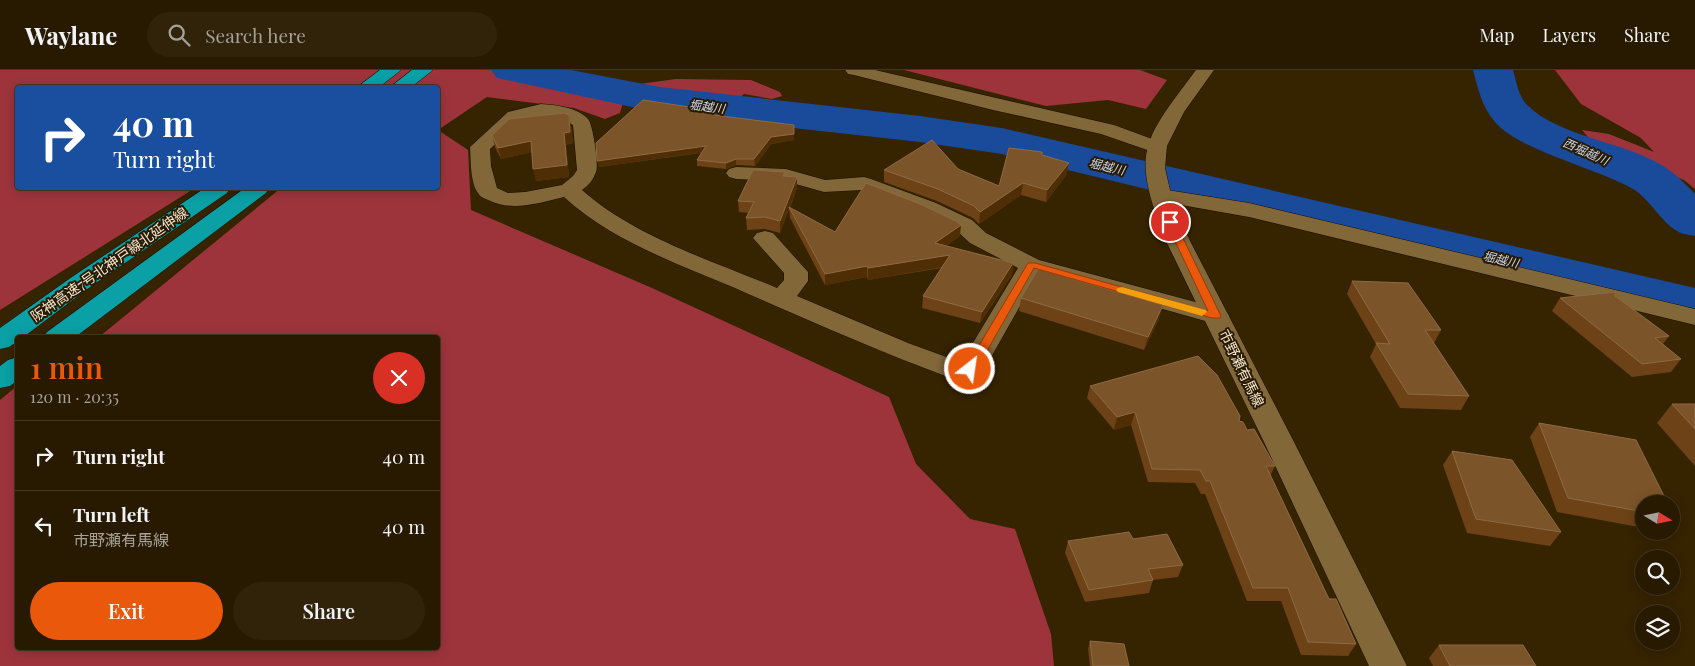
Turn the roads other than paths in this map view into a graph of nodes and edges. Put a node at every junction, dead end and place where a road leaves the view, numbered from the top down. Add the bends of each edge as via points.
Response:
1 (392, 70) edge
2 (424, 70) edge
3 (854, 70) edge
4 (1205, 70) edge
5 (370, 85) edge
6 (402, 85) edge
7 (1156, 147) junction
8 (736, 173) dead end
9 (1158, 183) junction
10 (216, 190) edge
11 (255, 190) edge
12 (569, 190) junction
13 (765, 238) dead end
14 (1031, 265) junction
15 (781, 299) junction
16 (1216, 316) junction
17 (1695, 317) edge
18 (60, 335) edge
19 (0, 341) edge
20 (15, 368) edge
21 (0, 379) edge
22 (1388, 666) edge

1 - 5 highway
2 - 6 highway
3 - 7 street via 1107,129
4 - 7 street, 市野瀬有馬線 via 1167,124
7 - 9 street, 市野瀬有馬線
8 - 14 street via 786,176 824,186 864,183 964,225 978,238
9 - 16 street, 市野瀬有馬線 via 1177,239
9 - 17 street via 1249,210
10 - 19 highway, 阪神高速7号北神戸線北延伸線
11 - 18 highway, 阪神高速7号北神戸線北延伸線
12 - 12 street via 582,180 587,170 582,123 577,118 540,109 516,116 480,147 487,191 506,200
12 - 15 street via 609,222
13 - 15 street via 796,272 796,281
14 - 15 street via 970,369 958,371
14 - 16 street
16 - 22 street, 市野瀬有馬線
20 - 21 highway

